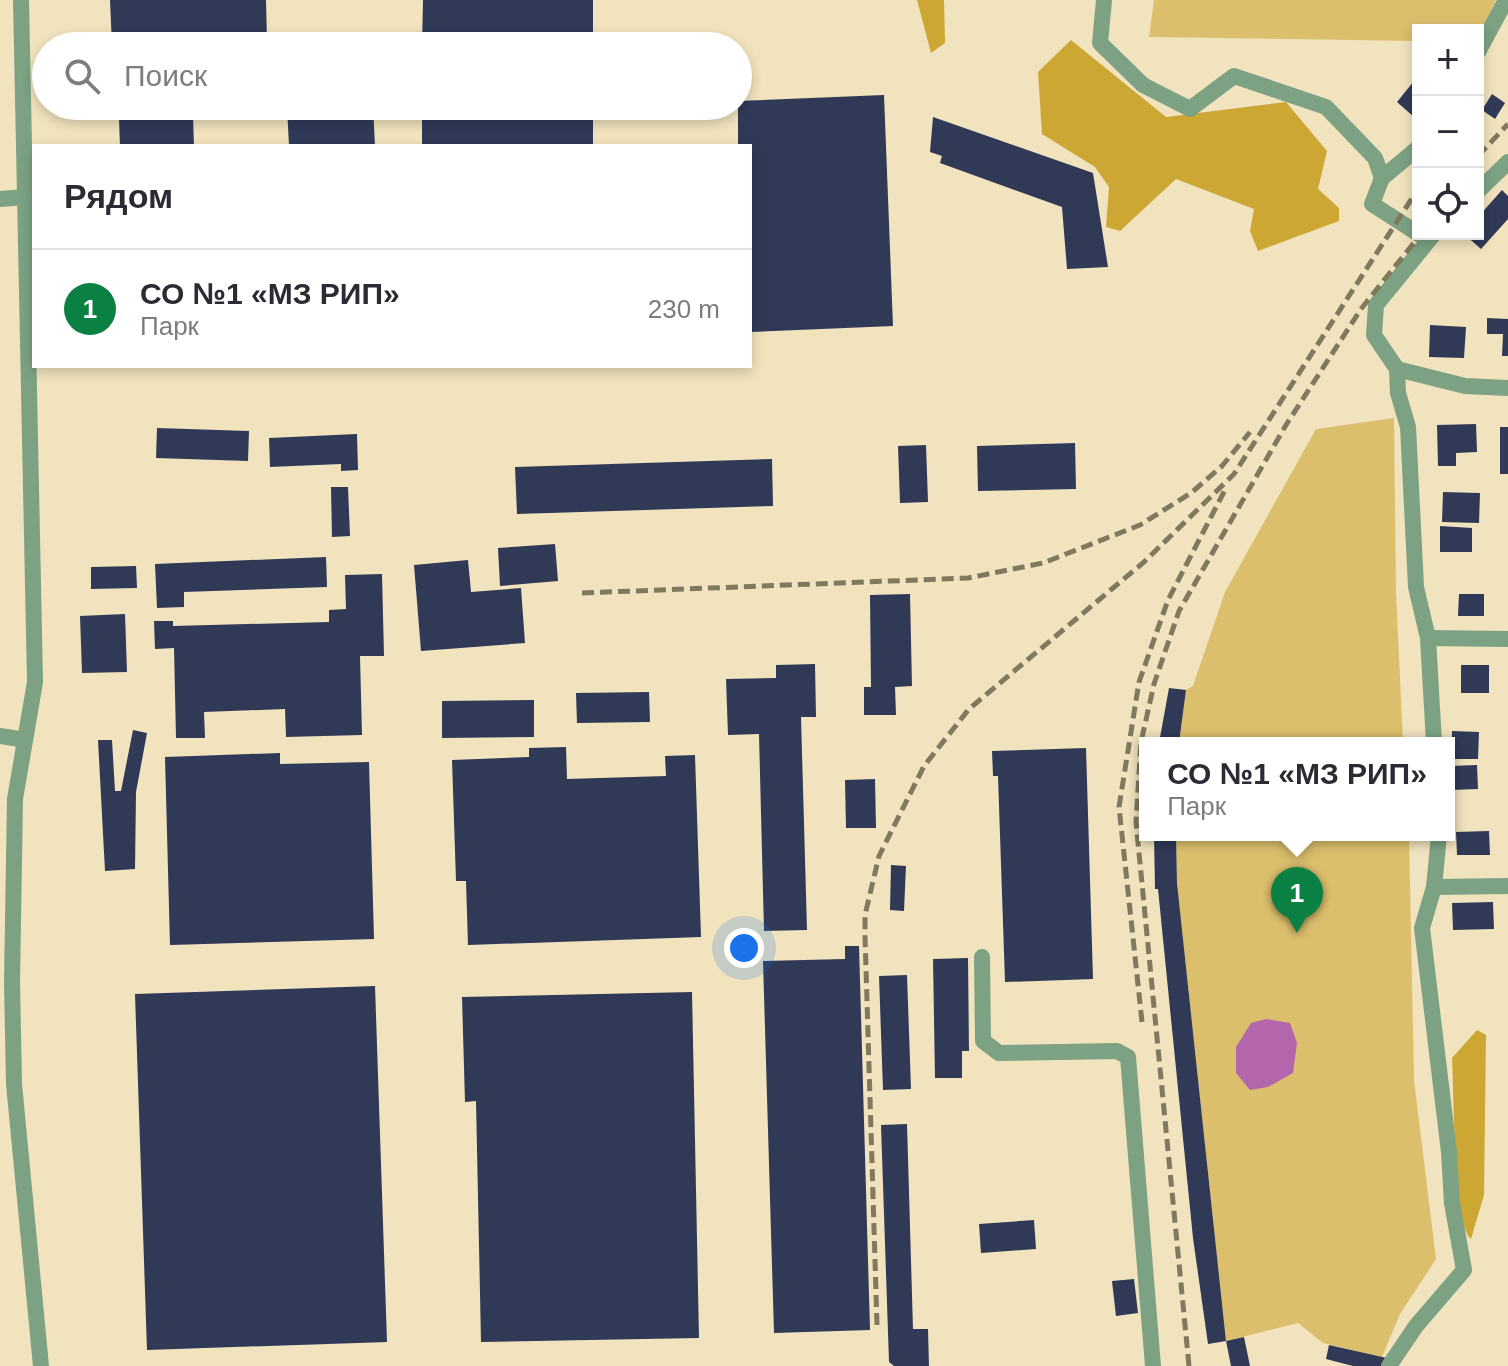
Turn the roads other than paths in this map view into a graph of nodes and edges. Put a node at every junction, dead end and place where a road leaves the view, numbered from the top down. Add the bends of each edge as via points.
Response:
1 (21, 0) edge
2 (1104, 0) edge
3 (1506, 0) edge
4 (1484, 41) edge
5 (1412, 153) edge
6 (1508, 162) edge
7 (1382, 178) junction
8 (1484, 185) edge
9 (24, 197) junction
10 (0, 199) edge
11 (1412, 226) edge
12 (1429, 240) edge
13 (1397, 369) junction
14 (1508, 388) edge
15 (1428, 638) junction
16 (1508, 639) edge
17 (0, 736) edge
18 (1434, 737) edge
19 (25, 740) junction
20 (1438, 841) edge
21 (1508, 886) edge
22 (1434, 887) junction
23 (982, 957) dead end
24 (41, 1366) edge
25 (1153, 1366) edge
26 (1389, 1366) edge

1 - 9 street
2 - 7 street via 1100,43 1143,85 1190,109 1234,76 1326,107 1375,158
3 - 4 street
5 - 7 street
6 - 8 street
7 - 11 street via 1372,204
9 - 10 street
9 - 19 street via 35,682
12 - 13 street via 1376,305 1374,335
13 - 14 street via 1465,386
13 - 15 street via 1408,427 1416,587
15 - 16 street
15 - 18 street
17 - 19 street
19 - 24 street via 11,872 14,1084
20 - 22 street
21 - 22 street
22 - 26 street via 1422,928 1464,1270
23 - 25 street via 983,1041 999,1053 1117,1051 1128,1057

